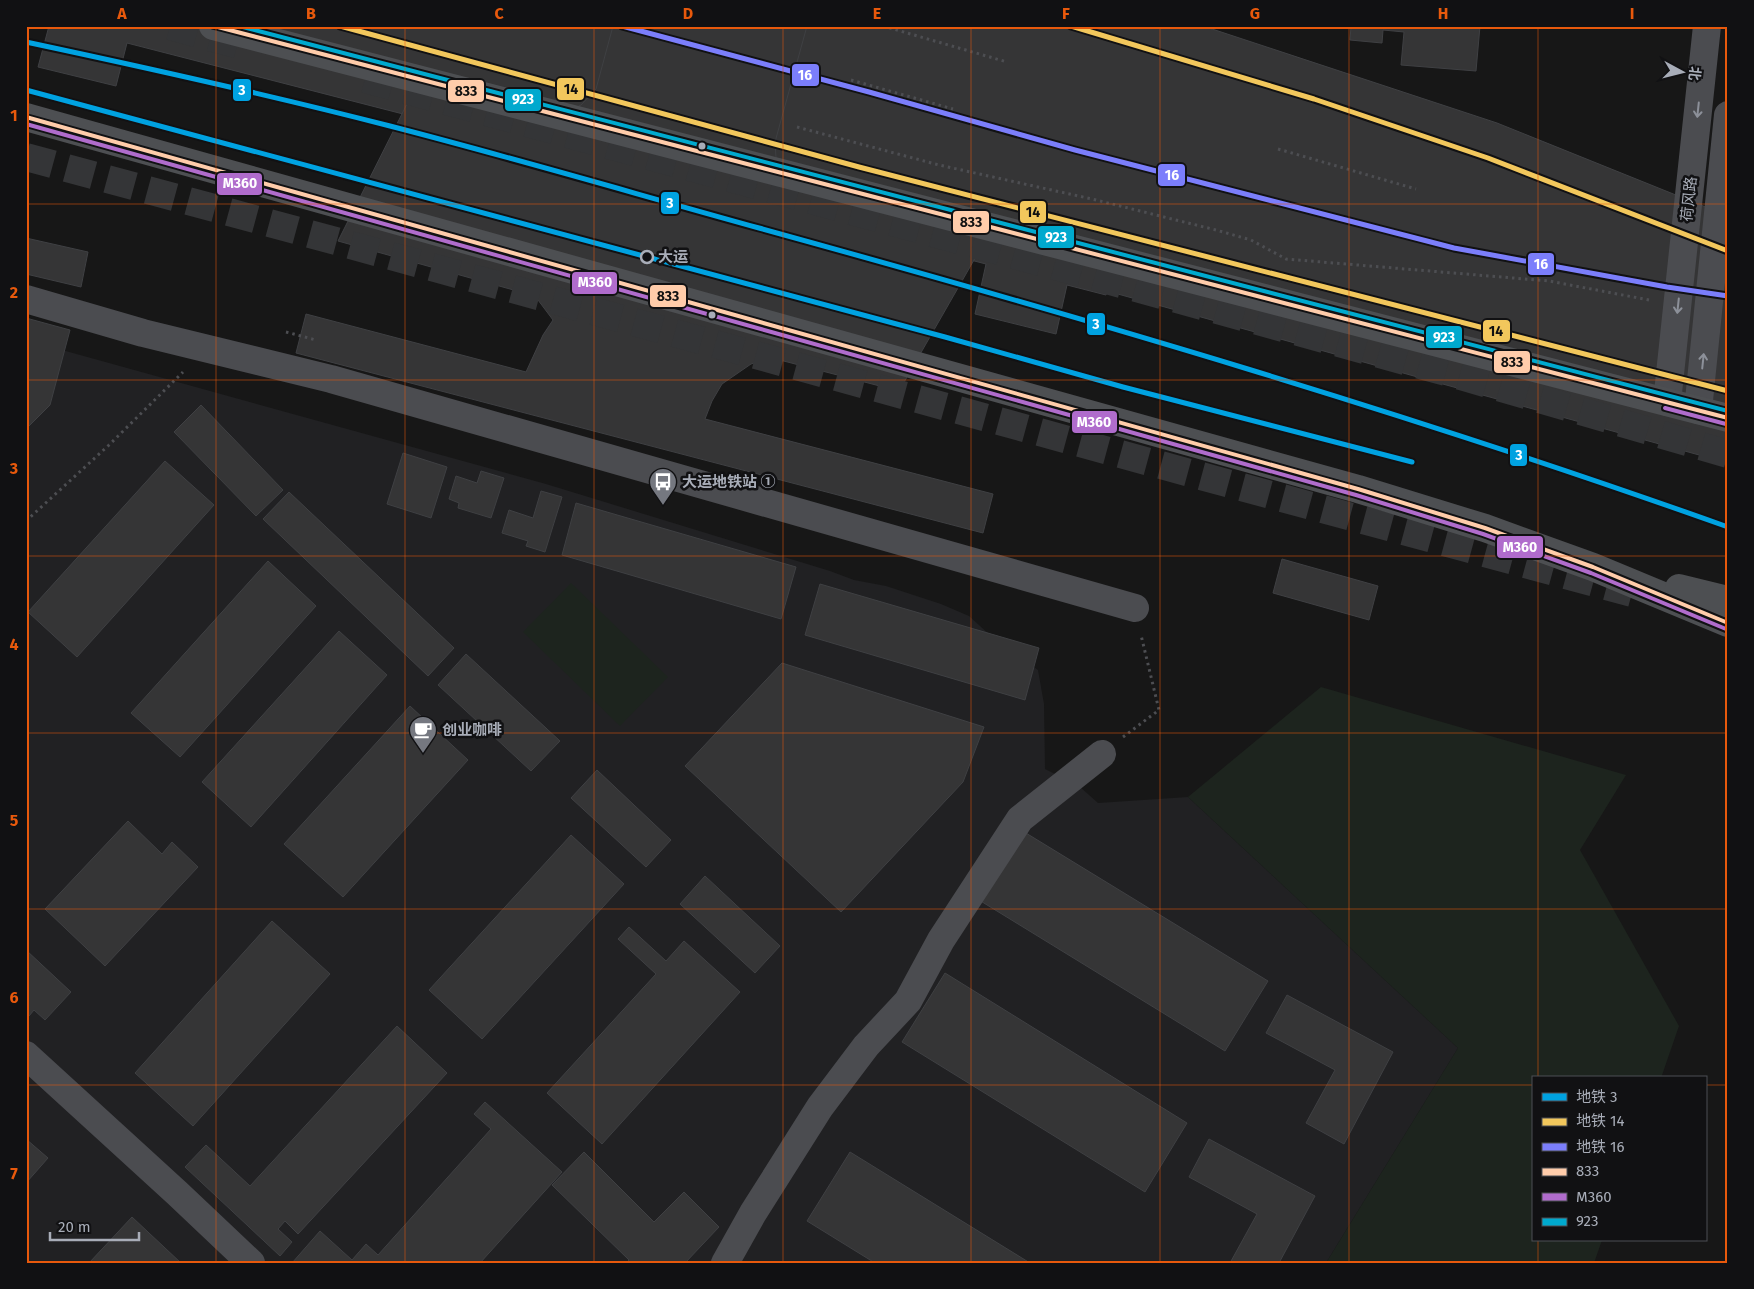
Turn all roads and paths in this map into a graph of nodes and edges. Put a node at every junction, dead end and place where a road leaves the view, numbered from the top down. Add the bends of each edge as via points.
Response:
1 (212, 26) edge
2 (883, 26) edge
3 (1707, 26) edge
4 (1007, 62) dead end
5 (851, 80) dead end
6 (954, 109) dead end
7 (1728, 115) edge
8 (26, 117) edge
9 (796, 127) dead end
10 (1278, 149) dead end
11 (1416, 189) dead end
12 (1316, 212) dead end
13 (1410, 238) dead end
14 (1680, 278) junction
15 (1711, 281) junction
16 (26, 299) edge
17 (1678, 306) junction
18 (286, 332) dead end
19 (316, 340) dead end
20 (185, 370) dead end
21 (1667, 402) junction
22 (1698, 410) junction
23 (1728, 418) edge
24 (26, 521) edge
25 (1592, 567) junction
26 (1728, 600) edge
27 (1134, 608) joint
28 (1728, 623) edge
29 (1102, 754) joint
30 (26, 1055) edge
31 (251, 1263) edge
32 (725, 1263) edge

1 - 21 main road
2 - 4 path
3 -> 14 street, 荷风路
5 - 6 path
7 - 15 street, 荷风路
8 - 25 main road via 1358,489 1485,528
9 - 17 path via 939,165 1216,230 1251,240 1286,259 1549,281
10 - 11 path
12 - 13 path
14 - 15 street
14 - 17 street, 荷风路
22 -> 15 street, 荷风路
16 - 27 street via 143,333 332,379
17 -> 21 street, 荷风路
18 - 19 path
20 - 24 path
21 - 22 main road
22 - 23 main road
25 - 26 main road
25 - 28 main road
27 - 29 path via 1159,710
29 - 32 street via 1020,819 941,940 908,1001 866,1046 820,1107
30 - 31 street

